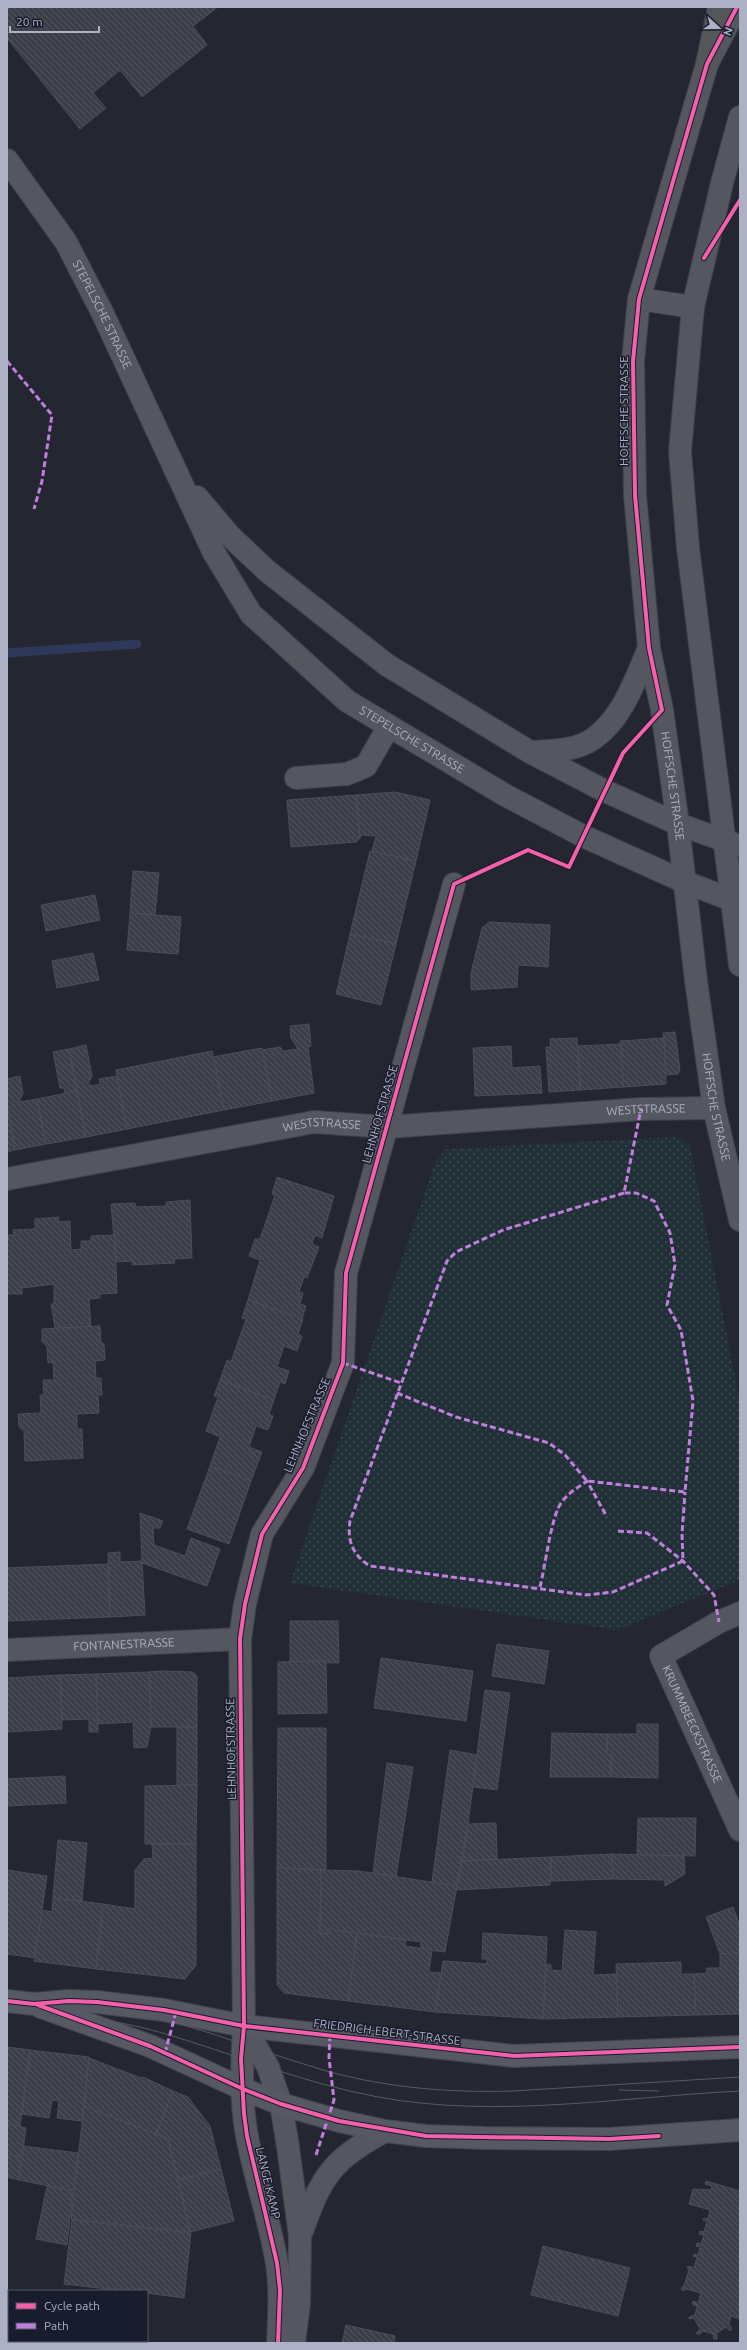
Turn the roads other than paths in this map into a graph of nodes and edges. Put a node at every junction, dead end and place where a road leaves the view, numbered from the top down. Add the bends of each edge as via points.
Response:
1 (719, 7) edge
2 (737, 7) edge
3 (707, 64) junction
4 (740, 118) edge
5 (7, 160) edge
6 (638, 299) junction
7 (693, 307) junction
8 (180, 478) junction
9 (649, 648) junction
10 (389, 726) junction
11 (530, 752) junction
12 (296, 778) dead end
13 (678, 824) junction
14 (732, 843) edge
15 (685, 882) junction
16 (454, 884) dead end
17 (736, 902) edge
18 (740, 965) edge
19 (714, 1108) junction
20 (388, 1127) junction
21 (7, 1179) edge
22 (740, 1220) edge
23 (740, 1614) edge
24 (240, 1639) junction
25 (7, 1650) edge
26 (740, 1830) edge
27 (7, 2001) edge
28 (34, 2004) junction
29 (244, 2026) junction
30 (740, 2047) edge
31 (243, 2089) junction
32 (281, 2104) junction
33 (740, 2130) edge
34 (385, 2131) junction
35 (300, 2236) junction
36 (278, 2343) edge
37 (294, 2343) edge

1 - 3 highway
2 - 3 street, HOFFSCHE STRASSE
3 - 6 street, HOFFSCHE STRASSE
4 - 7 street
5 - 8 street, STEPELSCHE STRASSE via 66,242
6 - 7 street
6 - 9 street, HOFFSCHE STRASSE via 633,361 635,495
7 - 14 street via 680,451 688,548
8 - 10 street, STEPELSCHE STRASSE via 213,551 251,614 347,701
8 - 11 street, STEPELSCHE STRASSE via 230,536 267,571 387,665
9 - 11 street via 615,718 592,740 563,750
9 - 13 street, HOFFSCHE STRASSE via 662,710
10 - 12 street via 366,766 347,774
10 - 15 street, STEPELSCHE STRASSE via 505,795 584,836
11 - 13 street, STEPELSCHE STRASSE via 633,806
13 - 14 street, STEPELSCHE STRASSE
13 - 15 street, HOFFSCHE STRASSE
14 - 17 street
15 - 17 street, STEPELSCHE STRASSE
15 - 19 street, HOFFSCHE STRASSE
16 - 20 street, LEHNHOFSTRASSE
17 - 18 street
19 - 20 street, WESTSTRASSE via 641,1109
19 - 22 street, HOFFSCHE STRASSE
20 - 21 street, WESTSTRASSE via 314,1122
20 - 24 street, LEHNHOFSTRASSE via 346,1273 343,1363 303,1468 262,1534 252,1570
23 - 26 street, KRUMMBEECKSTRASSE via 719,1622 661,1656
24 - 25 street, FONTANESTRASSE
24 - 29 street, LEHNHOFSTRASSE
27 - 28 main road, FRIEDRICH-EBERT-STRASSE
28 - 29 main road, FRIEDRICH-EBERT-STRASSE via 97,2002 164,2010
28 - 31 main road, FRIEDRICH-EBERT-STRASSE via 150,2046
29 - 30 main road, FRIEDRICH-EBERT-STRASSE via 514,2056
29 - 31 street, LANGE KAMP via 241,2059
29 - 32 street, LANGE KAMP via 268,2067
31 - 32 main road, FRIEDRICH-EBERT-STRASSE
31 - 36 street, LANGE KAMP via 247,2136 277,2263 280,2290
32 - 34 main road, FRIEDRICH-EBERT-STRASSE via 334,2120
32 - 35 street, LANGE KAMP
33 - 34 main road, FRIEDRICH-EBERT-STRASSE via 609,2139 426,2136
34 - 35 street via 353,2149 331,2170 311,2205
35 - 37 street, LANGE KAMP via 299,2304

